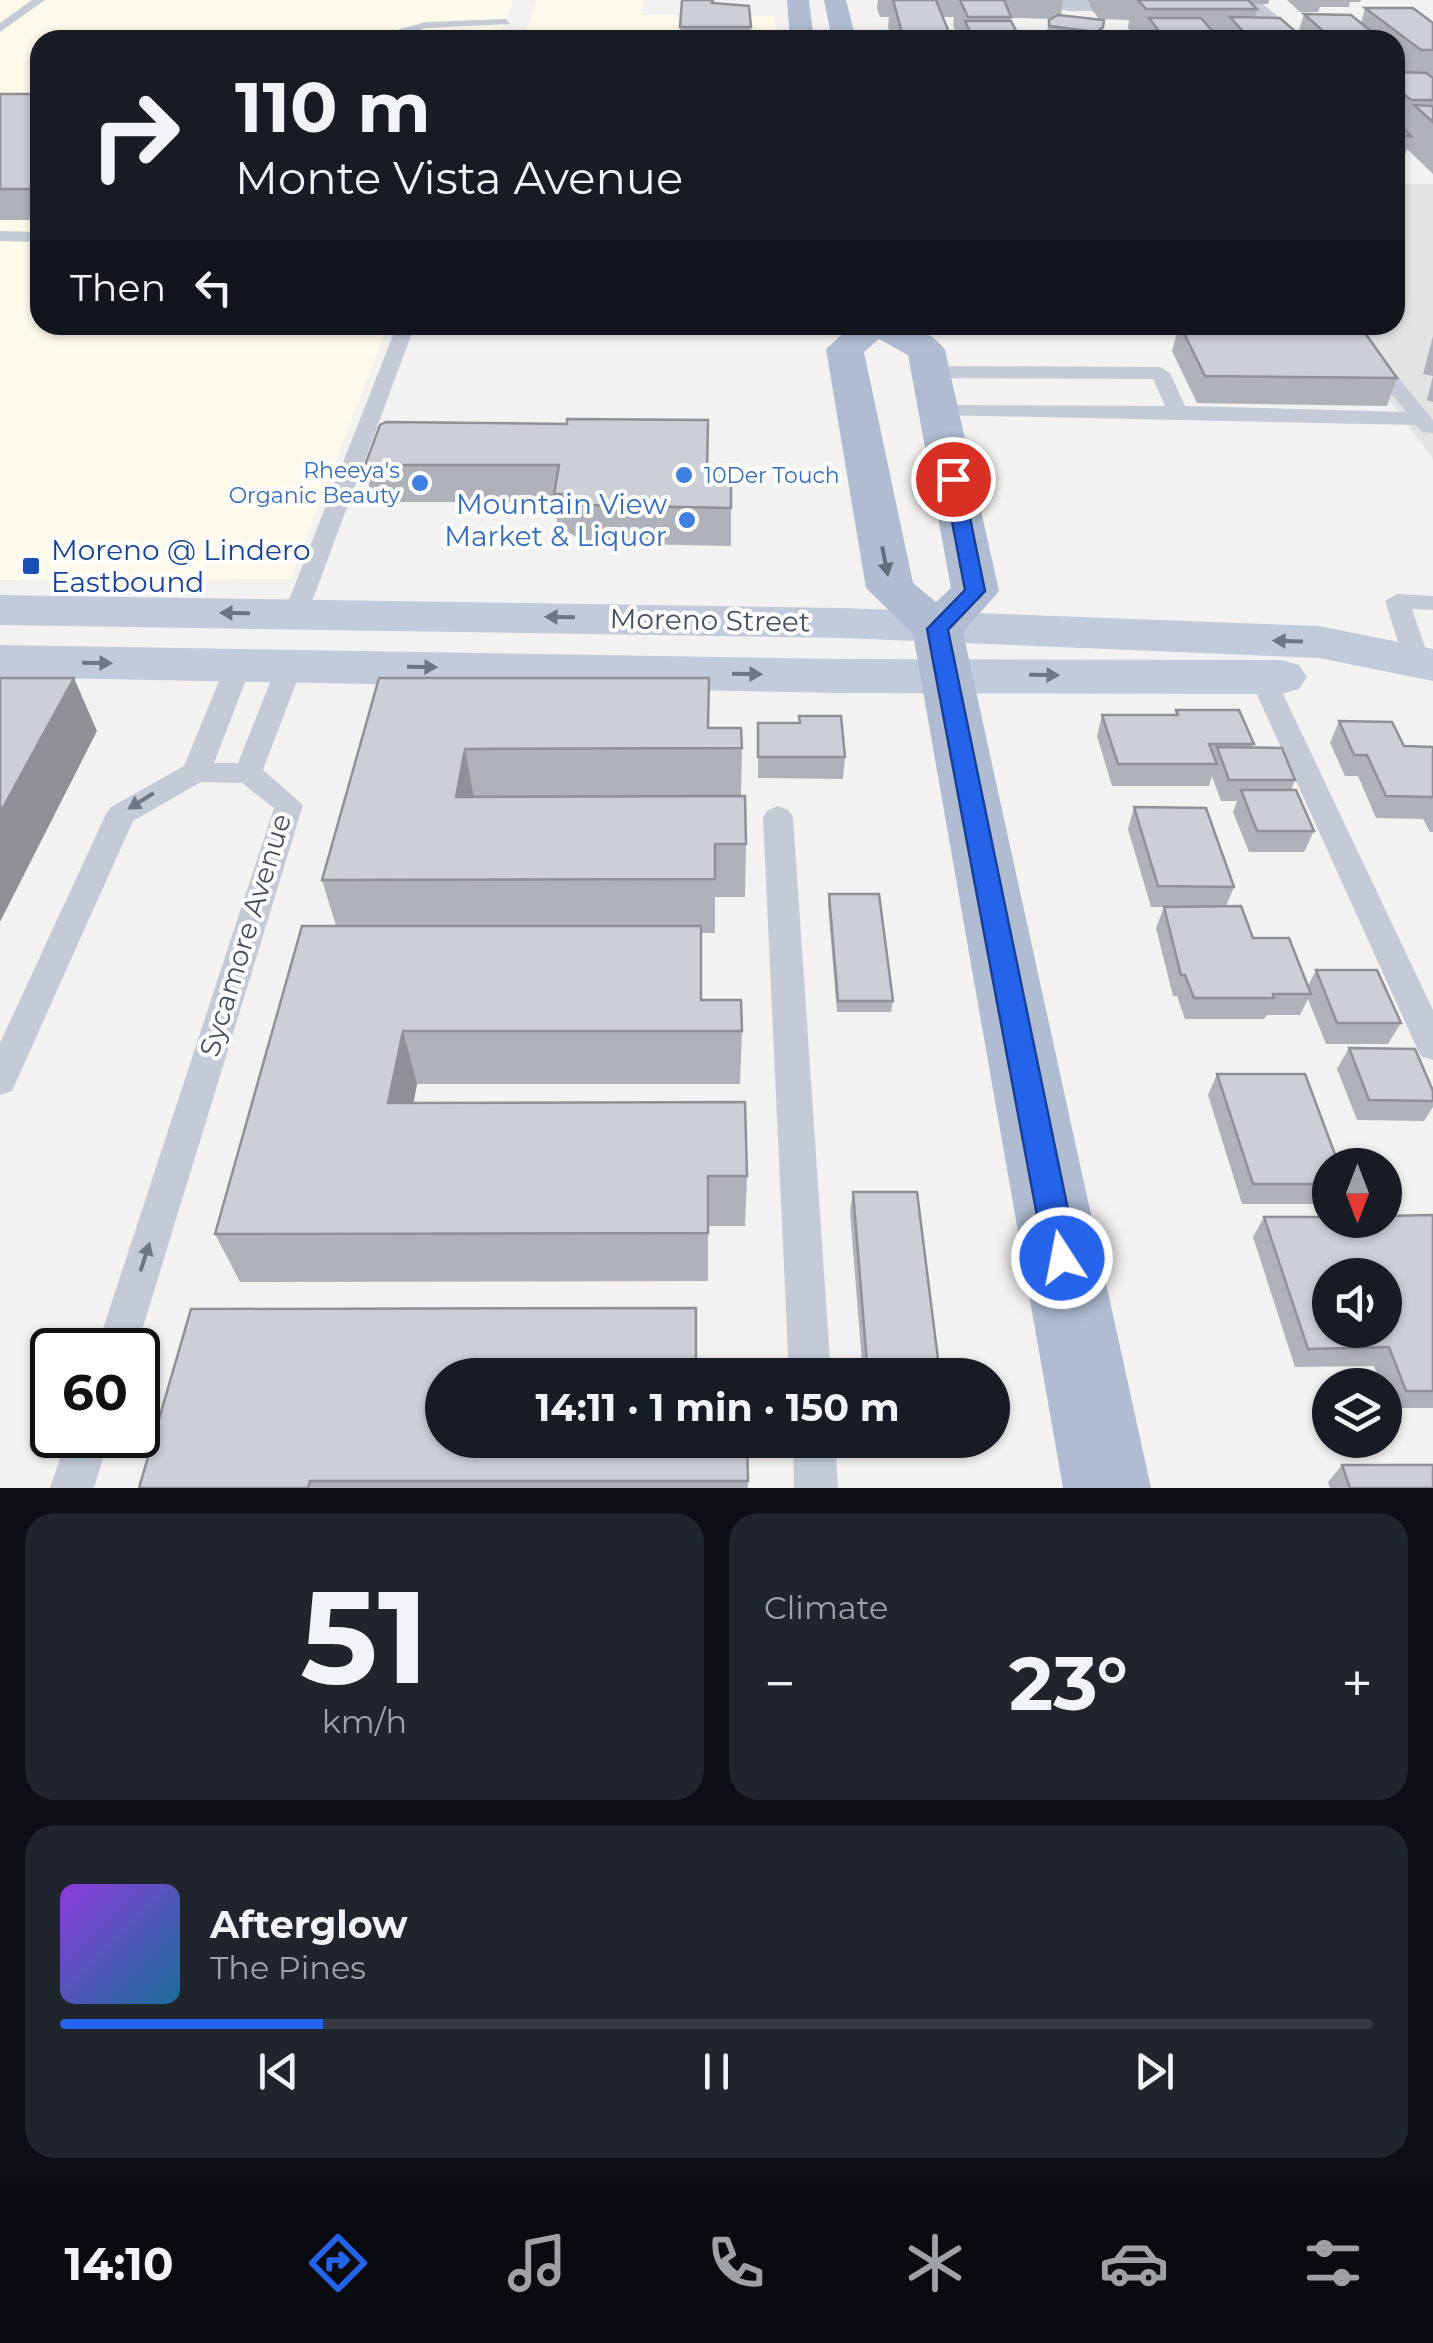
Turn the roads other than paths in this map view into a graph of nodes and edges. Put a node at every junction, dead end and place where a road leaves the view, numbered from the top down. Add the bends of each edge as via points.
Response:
1 (39, 0) edge
2 (798, 0) edge
3 (835, 0) edge
4 (1061, 3) edge
5 (0, 28) edge
6 (407, 30) edge
7 (502, 30) edge
8 (801, 30) edge
9 (842, 30) edge
10 (1285, 30) edge
11 (0, 236) edge
12 (30, 237) edge
13 (402, 335) edge
14 (864, 335) edge
15 (897, 335) edge
16 (1353, 335) edge
17 (934, 390) junction
18 (1178, 412) junction
19 (1427, 426) edge
20 (1433, 602) edge
21 (0, 610) edge
22 (295, 615) junction
23 (942, 651) junction
24 (0, 661) edge
25 (240, 664) junction
26 (290, 665) junction
27 (1426, 665) edge
28 (1262, 677) junction
29 (196, 772) junction
30 (248, 773) junction
31 (778, 817) dead end
32 (1433, 1046) edge
33 (0, 1080) edge
34 (123, 1328) edge
35 (809, 1358) edge
36 (82, 1458) edge
37 (815, 1458) edge
38 (72, 1488) edge
39 (816, 1488) edge
40 (1107, 1488) edge

1 - 5 lane
2 - 8 main road
3 - 9 main road
4 - 10 street via 1251,5
6 - 7 lane via 508,16
11 - 12 lane
13 - 22 lane
14 -> 23 main road via 845,349 888,582
15 - 17 main road via 926,350
16 - 19 lane
17 - 18 lane
17 - 18 lane via 1160,373
17 - 23 main road via 975,591
18 - 19 lane
20 - 27 lane via 1397,600
22 -> 21 street, Moreno Street
23 -> 22 street, Moreno Street via 823,623
26 -> 23 street, Moreno Street via 839,676
27 -> 23 street, Moreno Street via 1319,642
23 -> 28 street, Moreno Street
23 - 40 main road
24 -> 25 street, Moreno Street
25 - 26 street, Moreno Street
25 - 29 lane
26 - 30 lane
27 - 28 street, Moreno Street via 1335,677
28 - 32 lane
29 - 30 lane, Sycamore Avenue
29 -> 33 lane via 121,814
34 -> 30 lane, Sycamore Avenue via 289,806
31 - 35 lane
36 - 38 lane
37 - 39 lane

